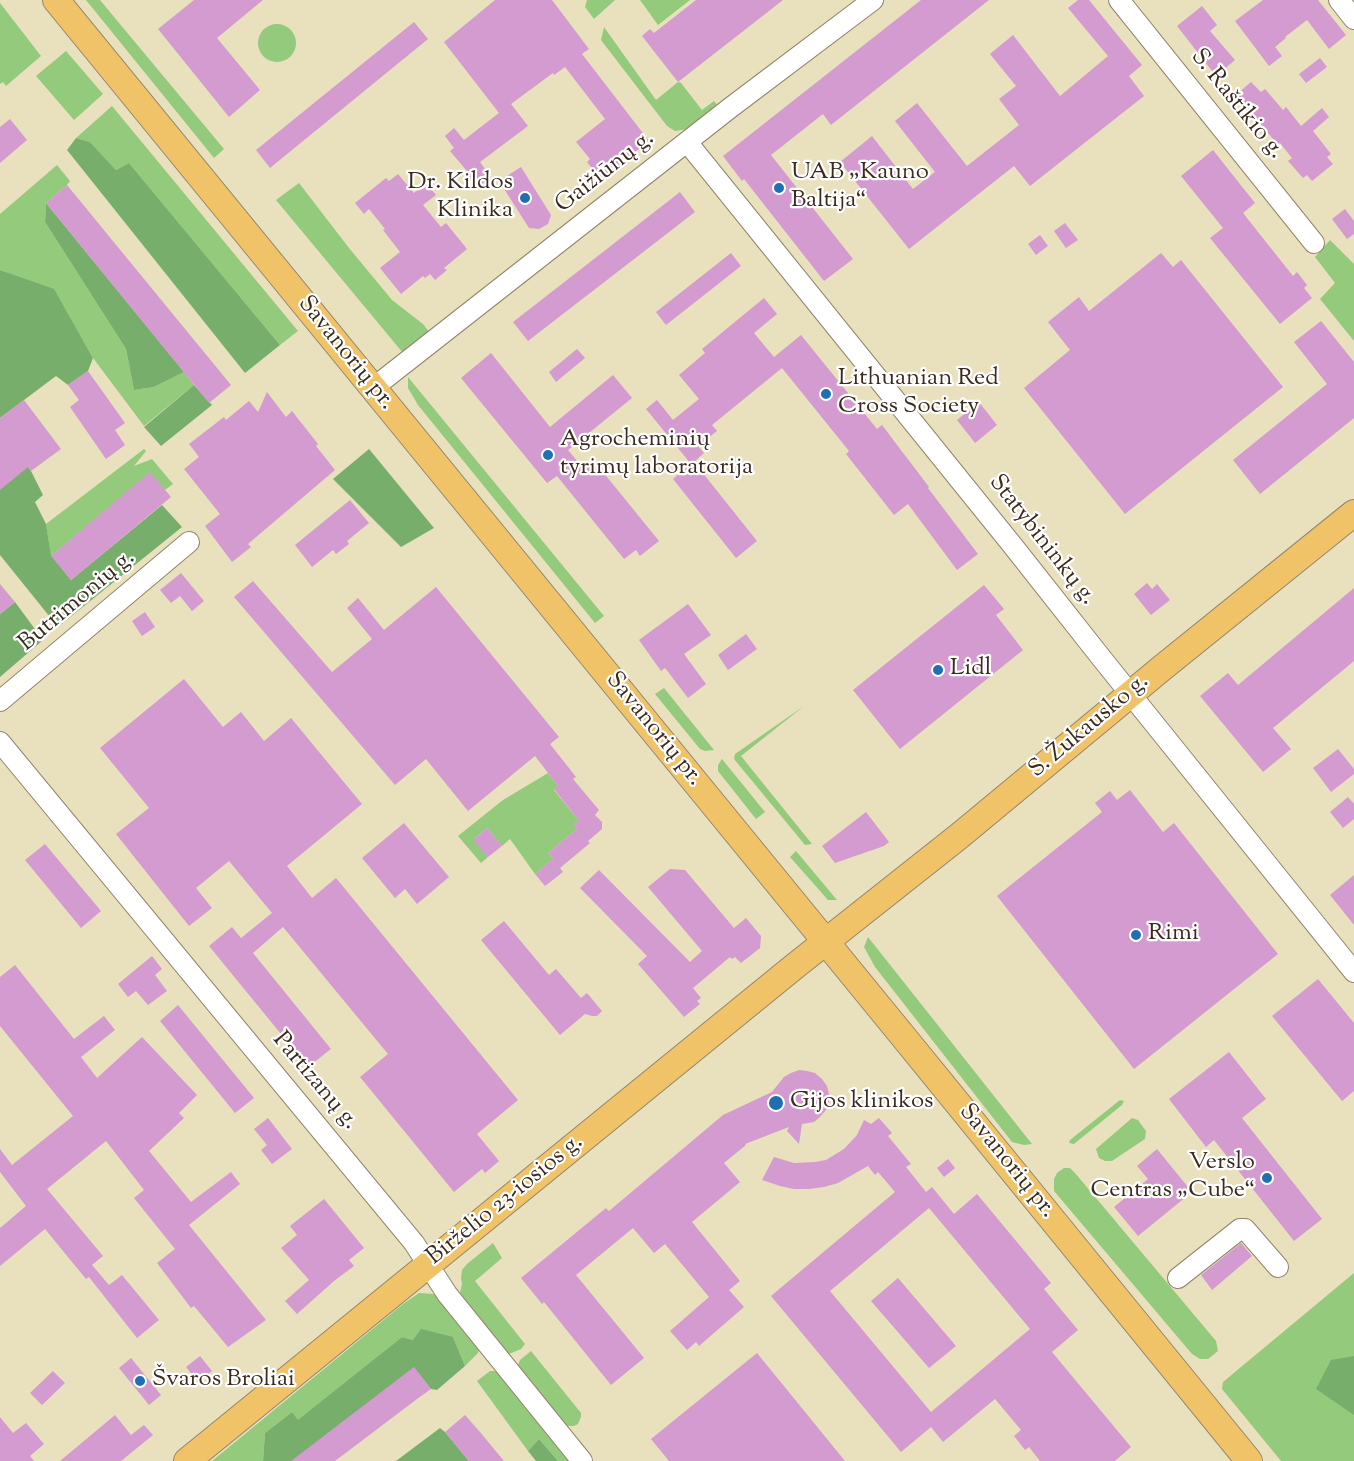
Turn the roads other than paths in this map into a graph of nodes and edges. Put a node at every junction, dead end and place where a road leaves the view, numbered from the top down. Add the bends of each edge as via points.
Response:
1 (56, 0) edge
2 (873, 0) edge
3 (1119, 0) edge
4 (1339, 0) edge
5 (1354, 19) edge
6 (687, 142) junction
7 (1314, 243) dead end
8 (373, 388) junction
9 (1354, 513) edge
10 (189, 542) dead end
11 (1130, 694) junction
12 (0, 701) edge
13 (0, 742) edge
14 (826, 942) junction
15 (1354, 972) edge
16 (428, 1265) junction
17 (1278, 1267) dead end
18 (1178, 1278) dead end
19 (187, 1461) edge
20 (582, 1461) edge
21 (1249, 1461) edge

1 - 8 main road, Savanorių pr.
2 - 6 street, Gaižiūnų g.
3 - 7 street, S. Raštikio g.
4 - 5 street
6 - 8 street, Gaižiūnų g.
6 - 11 street, Statybininkų g.
8 - 14 main road, Savanorių pr.
9 - 11 main road, S. Žukausko g.
10 - 12 street, Butrimonių g.
11 - 14 main road, S. Žukausko g.
11 - 15 street, Statybininkų g.
13 - 16 street, Partizanų g. via 414,1243
14 - 16 main road, Birželio 23-iosios g.
14 - 21 main road, Savanorių pr.
16 - 19 main road, Birželio 23-iosios g.
16 - 20 street, Partizanų g.
17 - 18 street via 1245,1228

